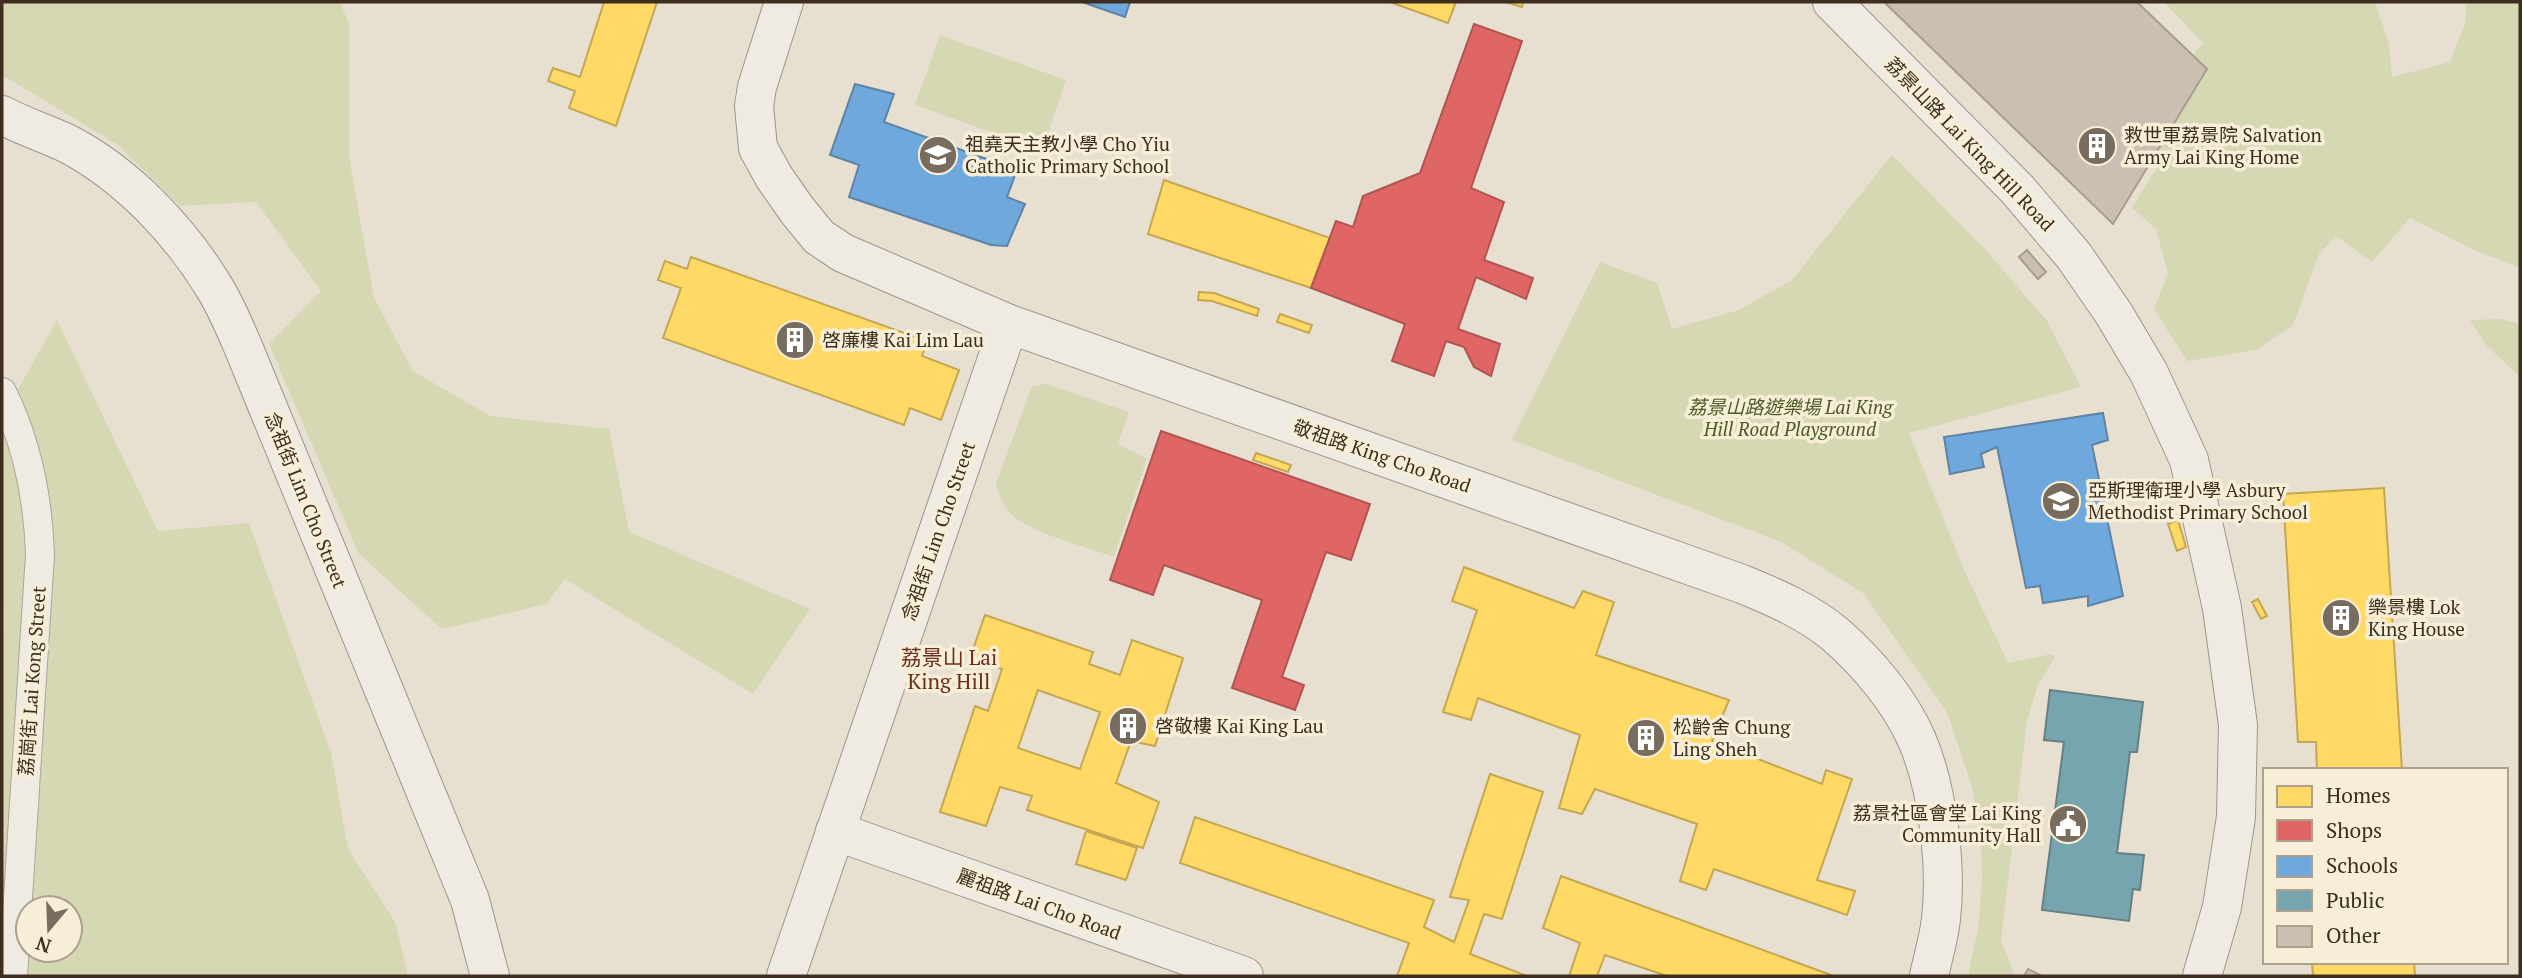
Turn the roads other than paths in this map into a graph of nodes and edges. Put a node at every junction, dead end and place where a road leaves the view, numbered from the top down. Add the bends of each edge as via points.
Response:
1 (784, 2) edge
2 (1832, 2) edge
3 (2, 115) edge
4 (1009, 324) junction
5 (2, 392) edge
6 (835, 831) junction
7 (13, 976) edge
8 (490, 976) edge
9 (786, 976) edge
10 (1244, 976) edge
11 (1929, 976) edge
12 (2202, 976) edge

1 - 4 street, 敬祖路 King Cho Road via 754,106 758,148 774,177 819,237 843,253
2 - 12 street, 荔景山路 Lai King Hill Road via 2017,189 2074,256 2149,373 2189,460 2222,608 2238,725 2234,829 2222,907
3 - 8 street, 念祖街 Lim Cho Street via 71,146 114,174 178,237 214,287 244,349 470,900
4 - 6 street, 念祖街 Lim Cho Street
4 - 11 street, 敬祖路 King Cho Road via 1742,584 1781,600 1835,635 1885,686 1917,740 1930,785 1941,840 1941,918
5 - 7 street, 荔崗街 Lai Kong Street via 28,463 40,554
6 - 9 street, 念祖街 Lim Cho Street
6 - 10 street, 麗祖路 Lai Cho Road

